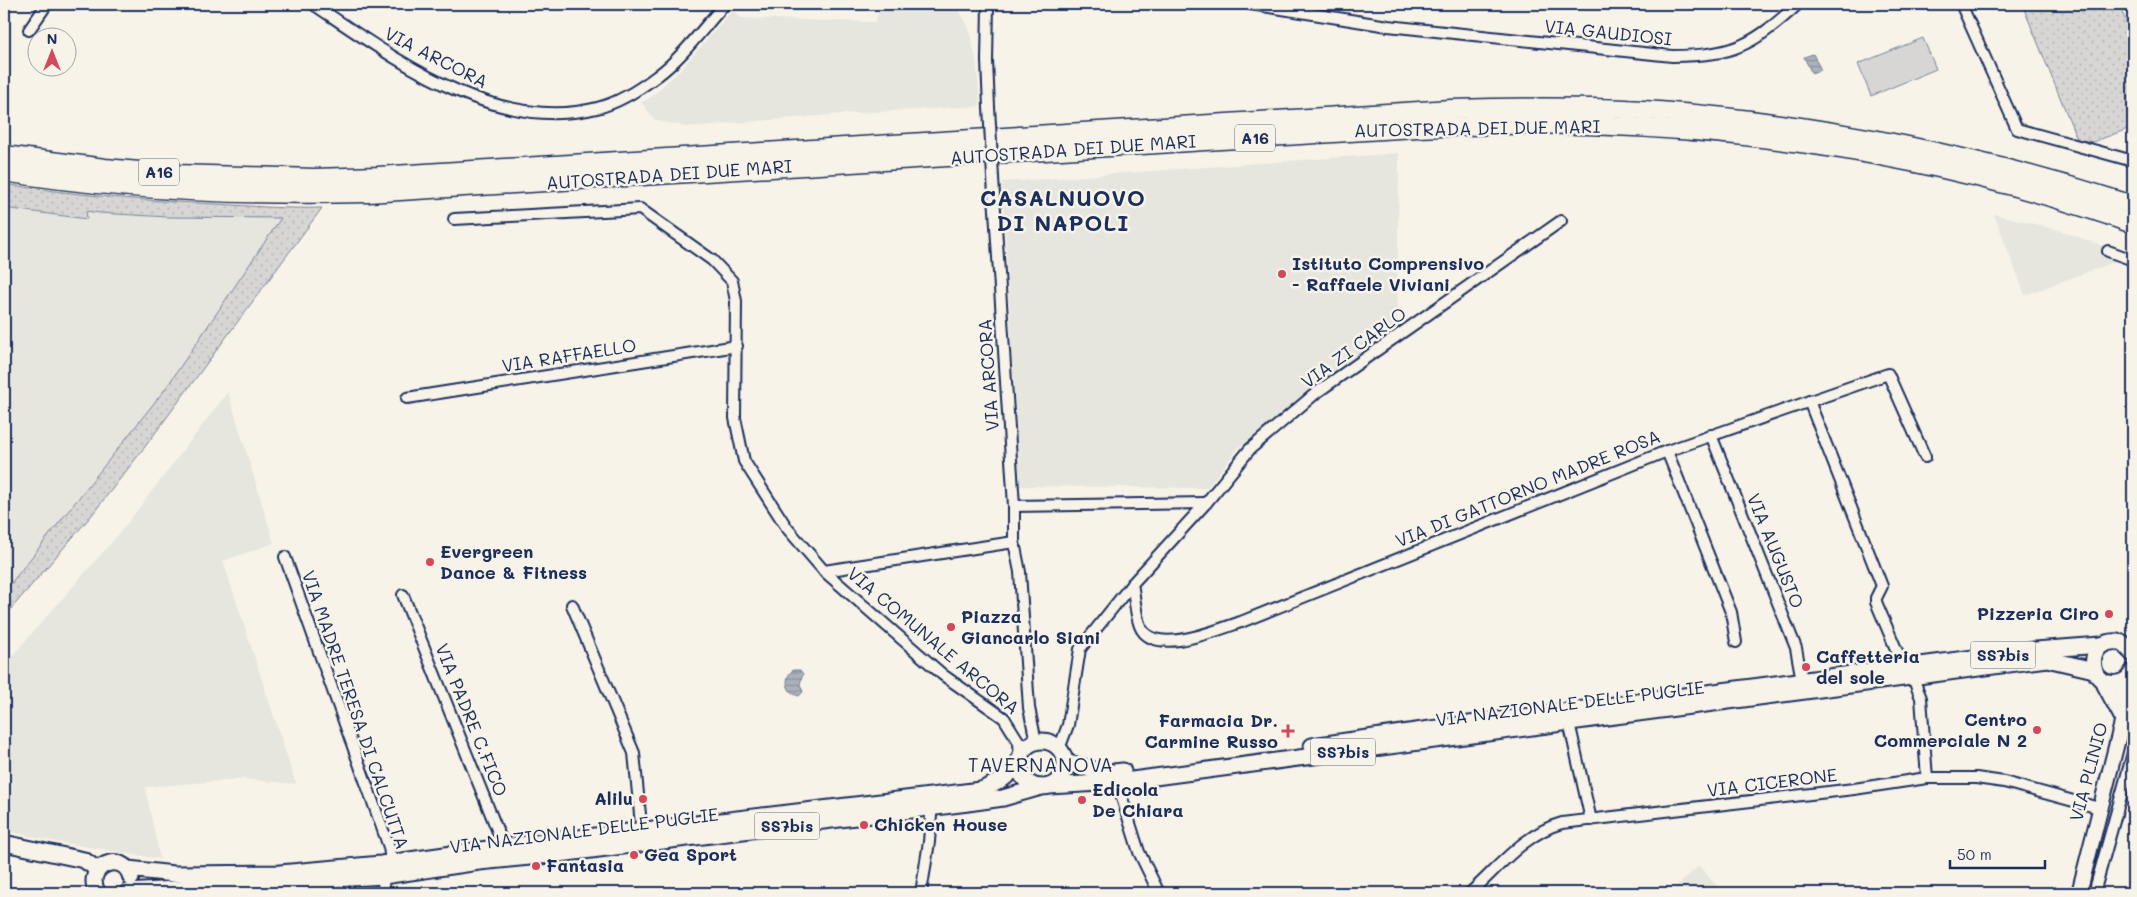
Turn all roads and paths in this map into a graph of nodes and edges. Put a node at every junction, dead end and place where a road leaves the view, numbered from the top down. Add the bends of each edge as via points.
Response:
1 (47, 4) edge
2 (313, 4) edge
3 (725, 4) edge
4 (990, 4) edge
5 (1250, 4) edge
6 (1277, 4) edge
7 (1798, 4) edge
8 (1961, 4) edge
9 (1265, 6) junction
10 (30, 28) edge
11 (4, 155) edge
12 (2133, 161) edge
13 (4, 172) edge
14 (2133, 205) edge
15 (454, 219) dead end
16 (1561, 221) dead end
17 (2133, 224) edge
18 (2108, 251) dead end
19 (2133, 260) edge
20 (737, 346) junction
21 (406, 398) dead end
22 (1809, 401) junction
23 (1710, 435) junction
24 (1667, 451) junction
25 (1925, 457) dead end
26 (1206, 503) junction
27 (1014, 506) junction
28 (1014, 542) junction
29 (285, 557) dead end
30 (824, 571) junction
31 (1132, 584) junction
32 (403, 595) dead end
33 (572, 605) dead end
34 (2133, 636) edge
35 (2117, 641) junction
36 (1736, 642) dead end
37 (2101, 645) junction
38 (2133, 654) edge
39 (1909, 673) junction
40 (2098, 675) junction
41 (2129, 681) edge
42 (1803, 687) junction
43 (1568, 718) junction
44 (2122, 719) junction
45 (1036, 742) junction
46 (2133, 753) edge
47 (1062, 756) junction
48 (1019, 763) junction
49 (1116, 777) junction
50 (1927, 778) junction
51 (1045, 787) junction
52 (932, 801) junction
53 (2099, 808) junction
54 (1591, 820) junction
55 (642, 838) junction
56 (4, 843) edge
57 (503, 853) junction
58 (128, 869) junction
59 (387, 869) junction
60 (98, 870) junction
61 (290, 887) edge
62 (98, 893) edge
63 (128, 893) edge
64 (384, 893) edge
65 (921, 893) edge
66 (1159, 893) edge
67 (1470, 893) edge
68 (2079, 893) edge
69 (2094, 893) edge

1 - 10 street
2 - 3 street, VIA ARCORA via 382,50 474,98 509,109 566,113 598,108 633,92 659,75
4 - 27 street, VIA ARCORA, bridge via 987,46 989,107
5 - 9 street, VIA GAUDIOSI
6 - 9 street
7 - 9 street, VIA GAUDIOSI via 1772,28 1743,46 1702,56 1672,56 1388,26
8 - 12 street via 2017,129
11 - 14 highway, AUTOSTRADA DEI DUE MARI / A16 via 174,174 314,178 1441,109 1589,108 1728,117 1866,137 2000,166
13 - 17 highway, AUTOSTRADA DEI DUE MARI / A16 via 173,191 368,193 1412,128 1589,125 1726,134 1862,153 1995,183
15 - 20 street, VIA COMUNALE ARCORA via 640,209 712,260 732,281
16 - 26 street, VIA ZI CARLO via 1316,394 1250,449
18 - 19 street
20 - 21 street, VIA RAFFAELLO
20 - 30 street, VIA COMUNALE ARCORA via 735,418 744,461 787,528
22 - 23 street, VIA DI GATTORNO MADRE ROSA
22 - 25 street, VIA DI GATTORNO MADRE ROSA via 1888,374
22 - 39 street via 1882,586 1876,602
23 - 24 street, VIA DI GATTORNO MADRE ROSA
23 - 42 street, VIA AUGUSTO via 1796,648
24 - 31 street, VIA DI GATTORNO MADRE ROSA via 1258,615 1186,640 1146,636 1140,627
24 - 36 street via 1731,612
26 - 27 street
26 - 31 street, VIA ZI CARLO
27 - 28 street, VIA ARCORA
28 - 30 street
28 - 45 street, VIA ARCORA via 1020,572 1029,708
29 - 59 street, VIA MADRE TERESA DI CALCUTTA via 389,847
30 - 48 street, VIA COMUNALE ARCORA via 943,675 1004,718 1019,742
31 - 47 street, VIA ZI CARLO via 1080,649
32 - 57 street, VIA PADRE C.FICO via 500,837
33 - 55 street via 634,753
34 - 35 main road, SS7bis
35 - 37 main road, SS7bis
35 - 38 main road via 2128,646
37 - 39 main road, VIA NAZIONALE DELLE PUGLIE / SS7bis via 2035,650
37 - 40 main road via 2094,656
39 - 40 main road, VIA NAZIONALE DELLE PUGLIE / SS7bis via 2047,659
39 - 42 main road, VIA NAZIONALE DELLE PUGLIE / SS7bis
39 - 50 street via 1921,698
40 - 41 main road, SS7bis via 2108,683
40 - 44 street, VIA PLINIO
41 - 44 street, VIA PLINIO
42 - 43 main road, VIA NAZIONALE DELLE PUGLIE / SS7bis
43 - 49 main road, VIA NAZIONALE DELLE PUGLIE / SS7bis
43 - 54 street
44 - 53 street, VIA PLINIO
45 - 47 main road via 1048,742
45 - 48 main road, SS7bis via 1025,749
46 - 69 street
47 - 49 main road, VIA NAZIONALE DELLE PUGLIE
47 - 51 main road via 1061,777
48 - 51 main road via 1028,783
48 - 52 main road, VIA NAZIONALE DELLE PUGLIE / SS7bis via 1000,781 981,790
49 - 51 main road, VIA NAZIONALE DELLE PUGLIE / SS7bis
49 - 66 street via 1139,852
50 - 53 street, VIA CICERONE via 1976,778 2004,782
50 - 54 street, VIA CICERONE
51 - 52 main road, VIA NAZIONALE DELLE PUGLIE / SS7bis via 1003,798
52 - 55 main road, VIA NAZIONALE DELLE PUGLIE / SS7bis
52 - 65 street
53 - 68 street, VIA PLINIO
54 - 67 street, VIA CICERONE via 1562,823 1533,835
55 - 57 main road, VIA NAZIONALE DELLE PUGLIE / SS7bis
56 - 60 main road via 84,860
57 - 59 main road, VIA NAZIONALE DELLE PUGLIE / SS7bis
58 - 59 main road, VIA NAZIONALE DELLE PUGLIE / SS7bis via 174,874
58 - 60 main road, SS7bis via 113,862
58 - 63 main road, SS7bis via 132,881
59 - 61 main road, VIA NAZIONALE DELLE PUGLIE / SS7bis
59 - 64 street, VIA MADRE TERESA DI CALCUTTA
60 - 62 main road via 94,879
61 - 63 main road, VIA NAZIONALE DELLE PUGLIE / SS7bis

